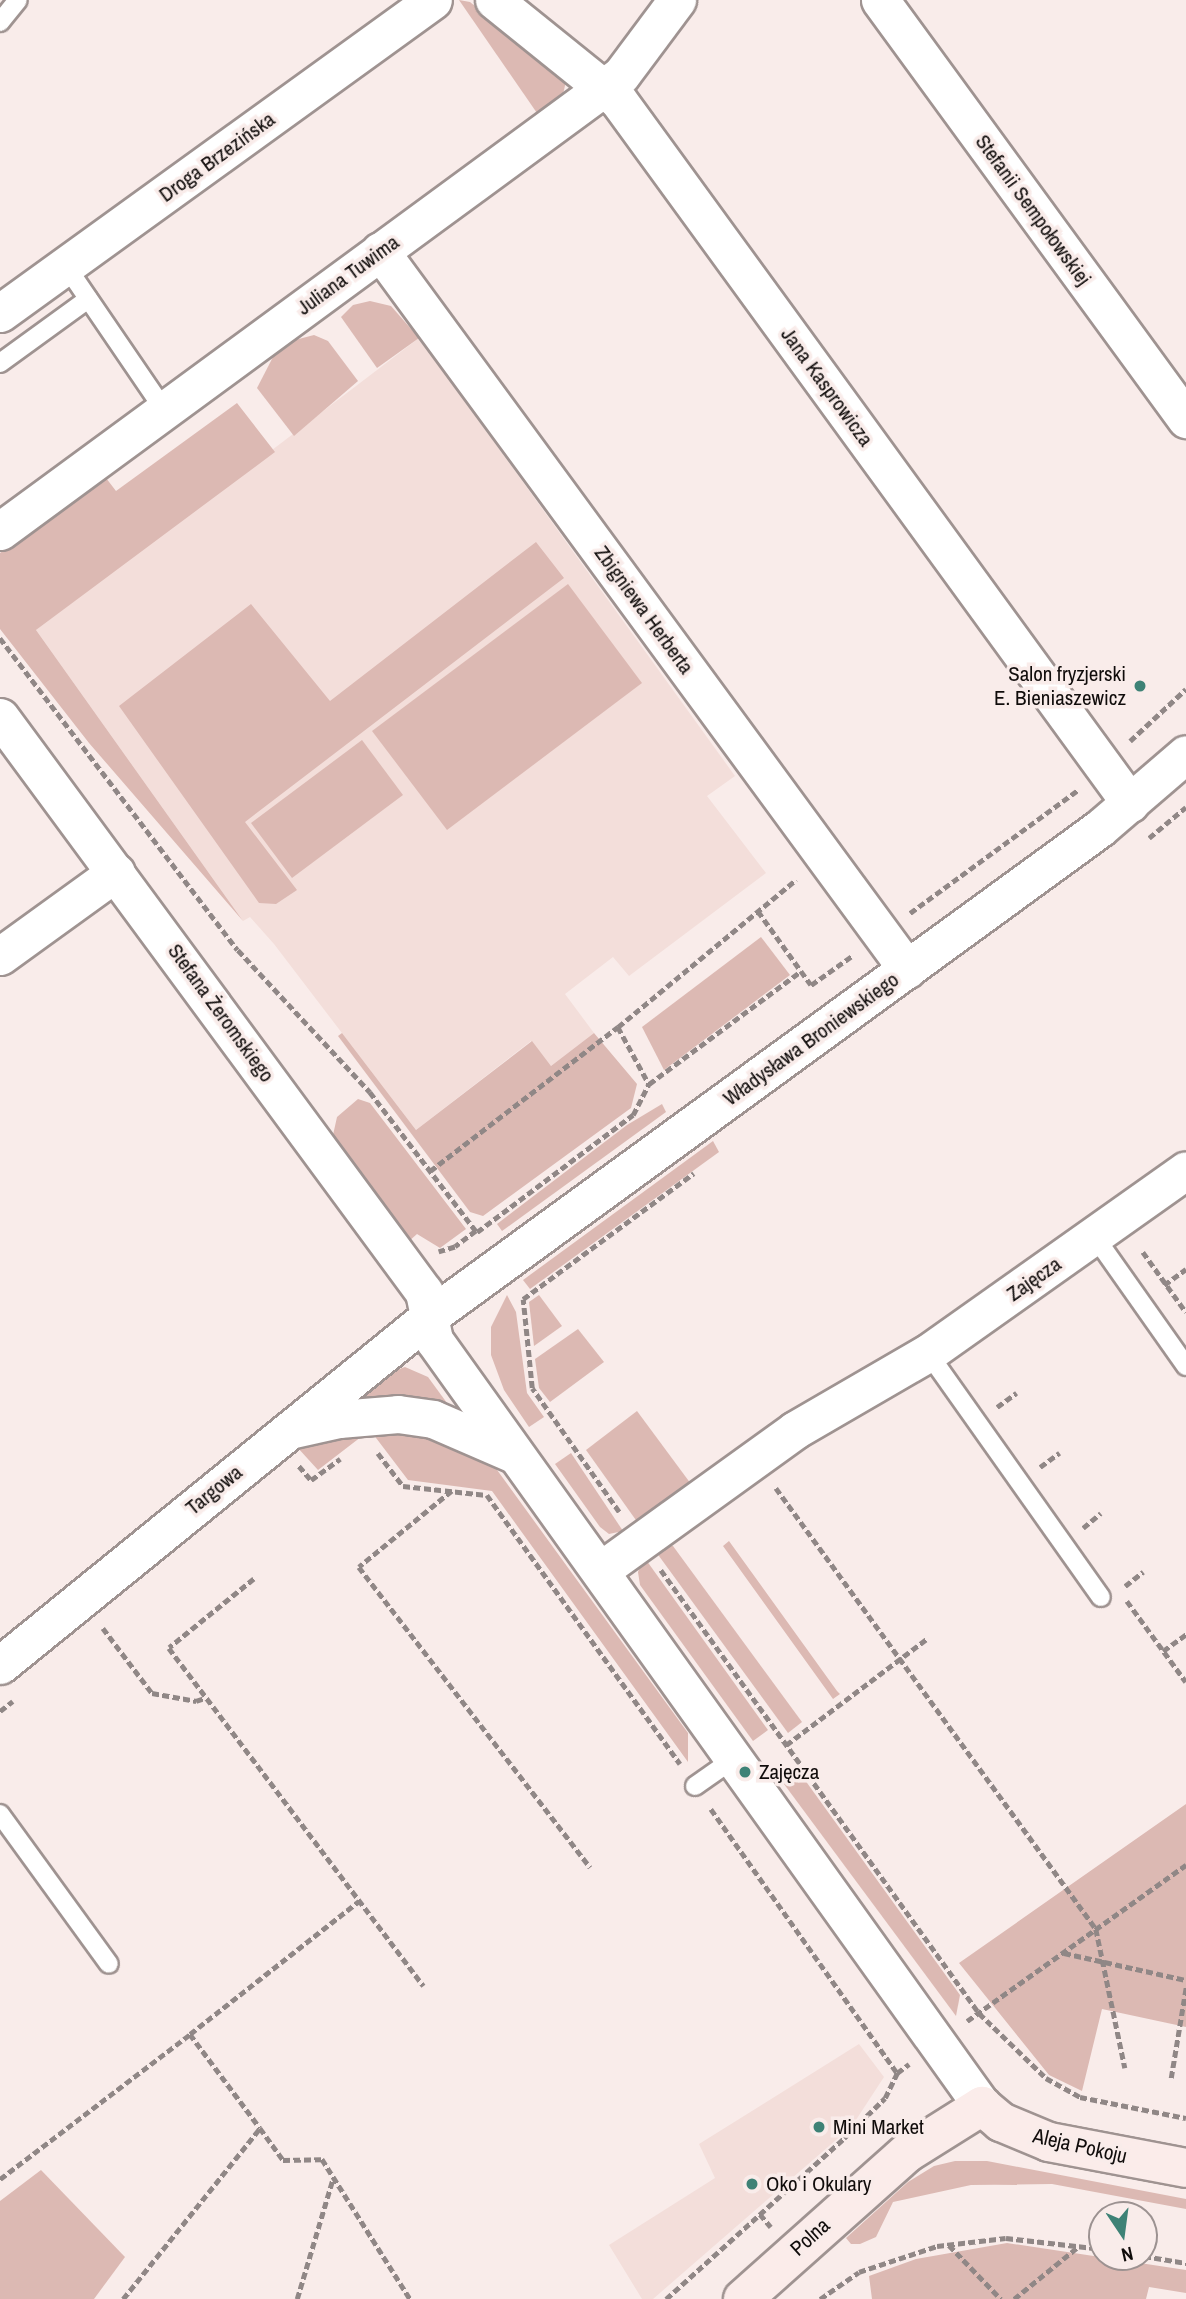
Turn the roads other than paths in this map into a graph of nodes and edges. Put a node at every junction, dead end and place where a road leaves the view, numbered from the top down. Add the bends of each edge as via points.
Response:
1 (18, 0) edge
2 (433, 0) edge
3 (494, 0) edge
4 (677, 0) edge
5 (880, 0) edge
6 (0, 22) edge
7 (604, 85) junction
8 (380, 251) junction
9 (66, 266) junction
10 (88, 299) junction
11 (0, 313) edge
12 (0, 363) edge
13 (163, 408) junction
14 (1186, 419) edge
15 (0, 531) edge
16 (0, 717) edge
17 (1186, 754) edge
18 (1130, 803) junction
19 (116, 872) junction
20 (0, 956) edge
21 (907, 969) junction
22 (1186, 1170) edge
23 (1103, 1248) junction
24 (430, 1317) junction
25 (928, 1353) junction
26 (1186, 1366) edge
27 (282, 1435) junction
28 (518, 1457) junction
29 (601, 1570) junction
30 (1101, 1597) dead end
31 (0, 1665) edge
32 (735, 1758) junction
33 (695, 1786) road end
34 (0, 1814) edge
35 (109, 1964) dead end
36 (982, 2106) junction
37 (1186, 2168) edge
38 (743, 2299) edge

1 - 6 lane
2 - 9 street, Droga Brzezińska
3 - 7 street, Jana Kasprowicza
4 - 7 street, Juliana Tuwima via 621,75
5 - 14 street, Stefanii Sempołowskiej
7 - 8 street, Juliana Tuwima
7 - 18 street, Jana Kasprowicza
8 - 13 street, Juliana Tuwima
8 - 21 street, Zbigniewa Herberta
9 - 10 lane
9 - 11 street, Droga Brzezińska
10 - 12 lane
10 - 13 lane
13 - 15 street, Juliana Tuwima
16 - 19 street, Stefana Żeromskiego
17 - 18 street, Władysława Broniewskiego
18 - 21 street, Władysława Broniewskiego
19 - 20 street
19 - 24 street, Stefana Żeromskiego via 403,1262 424,1292
21 - 24 street, Władysława Broniewskiego
22 - 23 street, Zajęcza
23 - 25 street, Zajęcza
23 - 26 lane
24 - 27 street, Targowa
24 - 28 street via 435,1340
25 - 29 street, Zajęcza via 795,1430
25 - 30 lane
27 - 28 street via 339,1419 398,1414 433,1419
27 - 31 street, Targowa
28 - 29 street
29 - 32 street
32 - 33 lane
32 - 36 street
34 - 35 lane
36 - 37 street, Aleja Pokoju via 1000,2122 1049,2142
36 - 38 street, Polna via 907,2153

